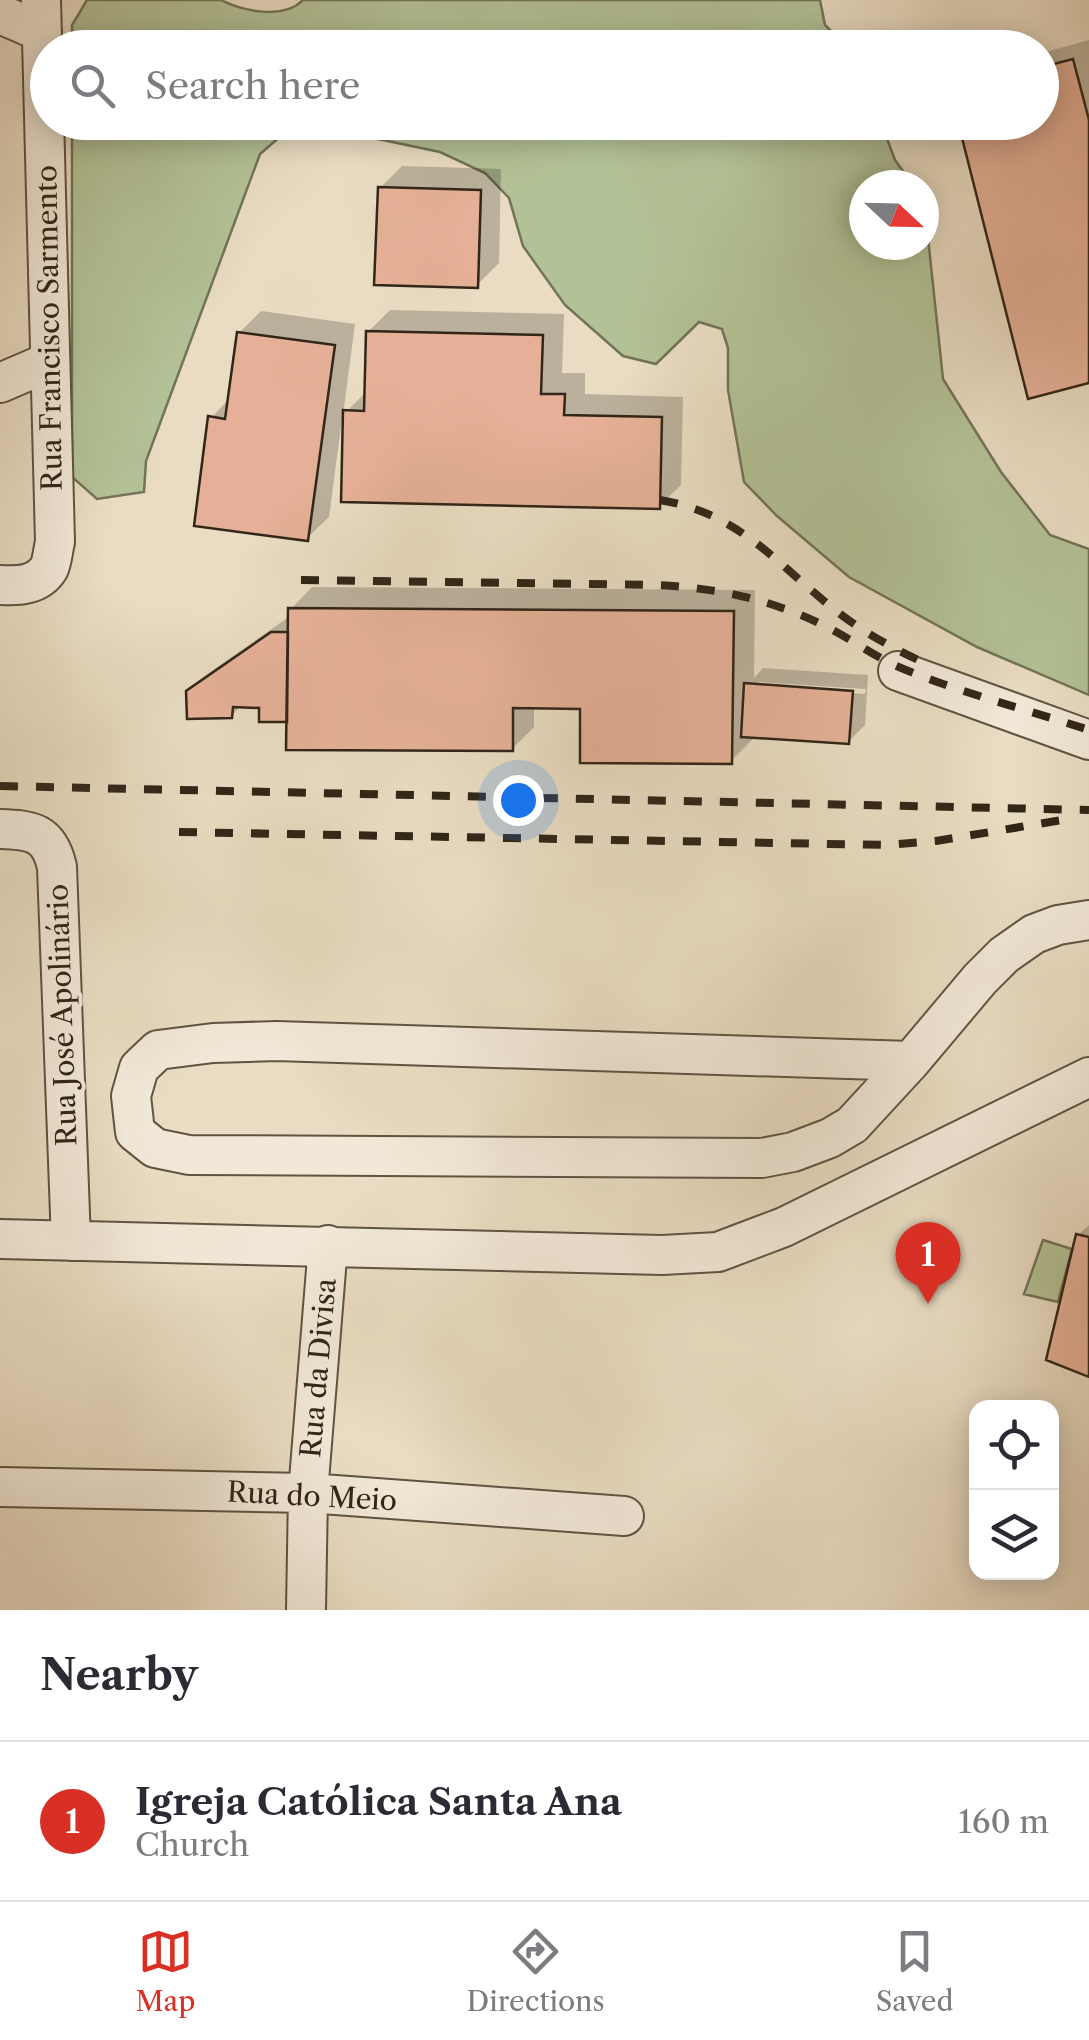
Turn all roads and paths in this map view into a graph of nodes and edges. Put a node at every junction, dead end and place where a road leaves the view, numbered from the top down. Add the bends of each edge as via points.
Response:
1 (0, 14) edge
2 (41, 16) edge
3 (44, 140) edge
4 (49, 362) junction
5 (0, 383) edge
6 (0, 585) edge
7 (898, 671) dead end
8 (1089, 740) edge
9 (0, 830) edge
10 (1089, 920) edge
11 (911, 1062) junction
12 (1089, 1077) edge
13 (0, 1239) edge
14 (70, 1241) junction
15 (328, 1245) junction
16 (0, 1487) edge
17 (308, 1493) junction
18 (624, 1516) dead end
19 (306, 1610) edge

1 - 2 street
3 - 4 street, Rua Francisco Sarmento
4 - 5 street
4 - 6 street, Rua Francisco Sarmento via 55,542 49,568 34,582
7 - 8 street
9 - 14 street, Rua José Apolinário via 42,838 57,867
10 - 11 street via 1034,934 1004,956
11 - 11 street via 852,1126 762,1158 189,1155 155,1148 135,1132 131,1096 139,1068 158,1050 213,1043
12 - 15 street via 784,1227 718,1252
13 - 14 street
14 - 15 street
15 - 17 street, Rua da Divisa
16 - 17 street, Rua do Meio
17 - 18 street, Rua do Meio
17 - 19 street, Rua da Divisa

